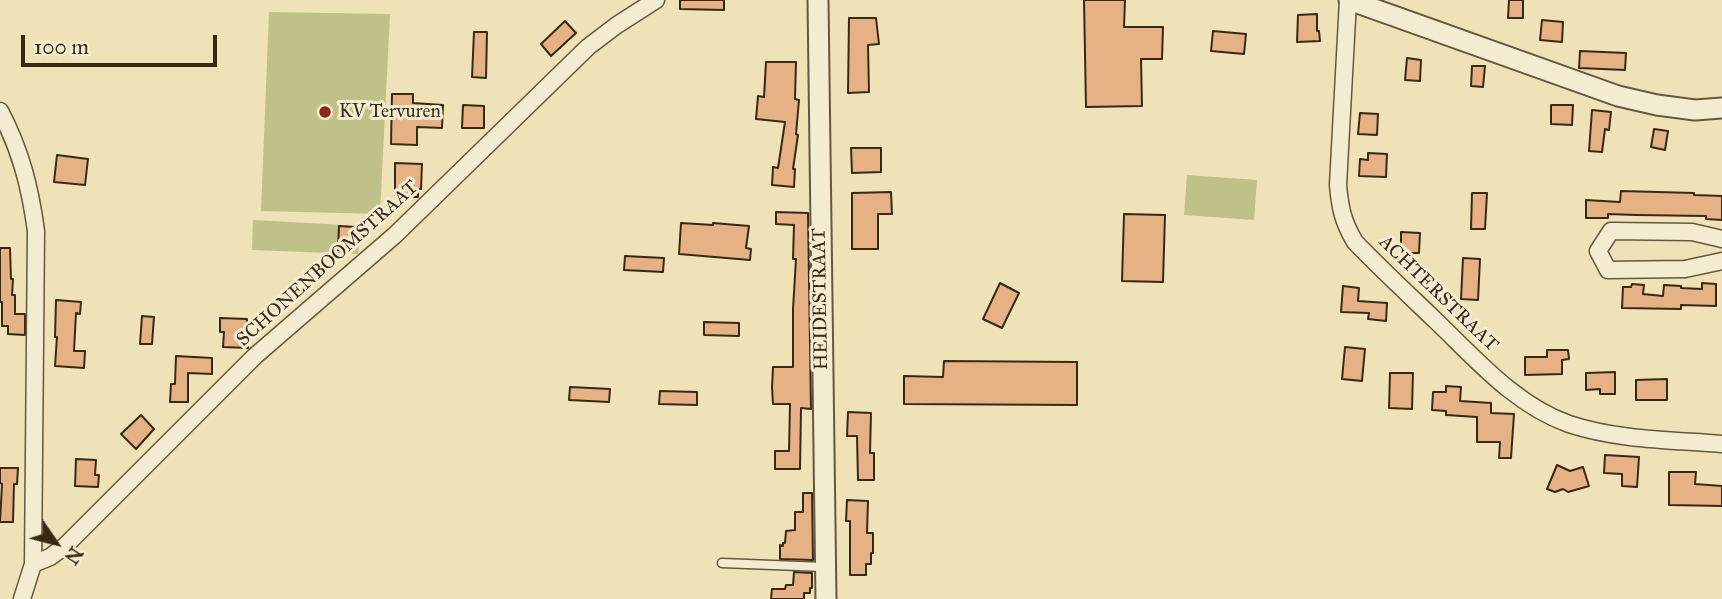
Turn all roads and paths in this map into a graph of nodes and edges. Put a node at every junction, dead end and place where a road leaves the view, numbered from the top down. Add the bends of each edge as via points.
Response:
1 (656, 0) edge
2 (818, 0) edge
3 (1349, 0) edge
4 (1722, 108) edge
5 (0, 111) edge
6 (1722, 239) edge
7 (1722, 261) edge
8 (1722, 444) edge
9 (722, 563) dead end
10 (33, 564) junction
11 (826, 567) junction
12 (22, 599) edge
13 (826, 599) edge

1 - 10 street, SCHONENBOOMSTRAAT via 588,47 395,235 255,356 65,546
2 - 11 street, HEIDESTRAAT
3 - 4 street via 1618,96 1695,110
3 - 8 street, ACHTERSTRAAT via 1339,185 1341,211 1355,242 1487,370 1533,407 1603,433
5 - 10 street via 22,161 36,231
6 - 7 street via 1692,232 1611,231 1598,251 1608,270 1685,269
9 - 11 lane
10 - 12 street
11 - 13 street, HEIDESTRAAT

